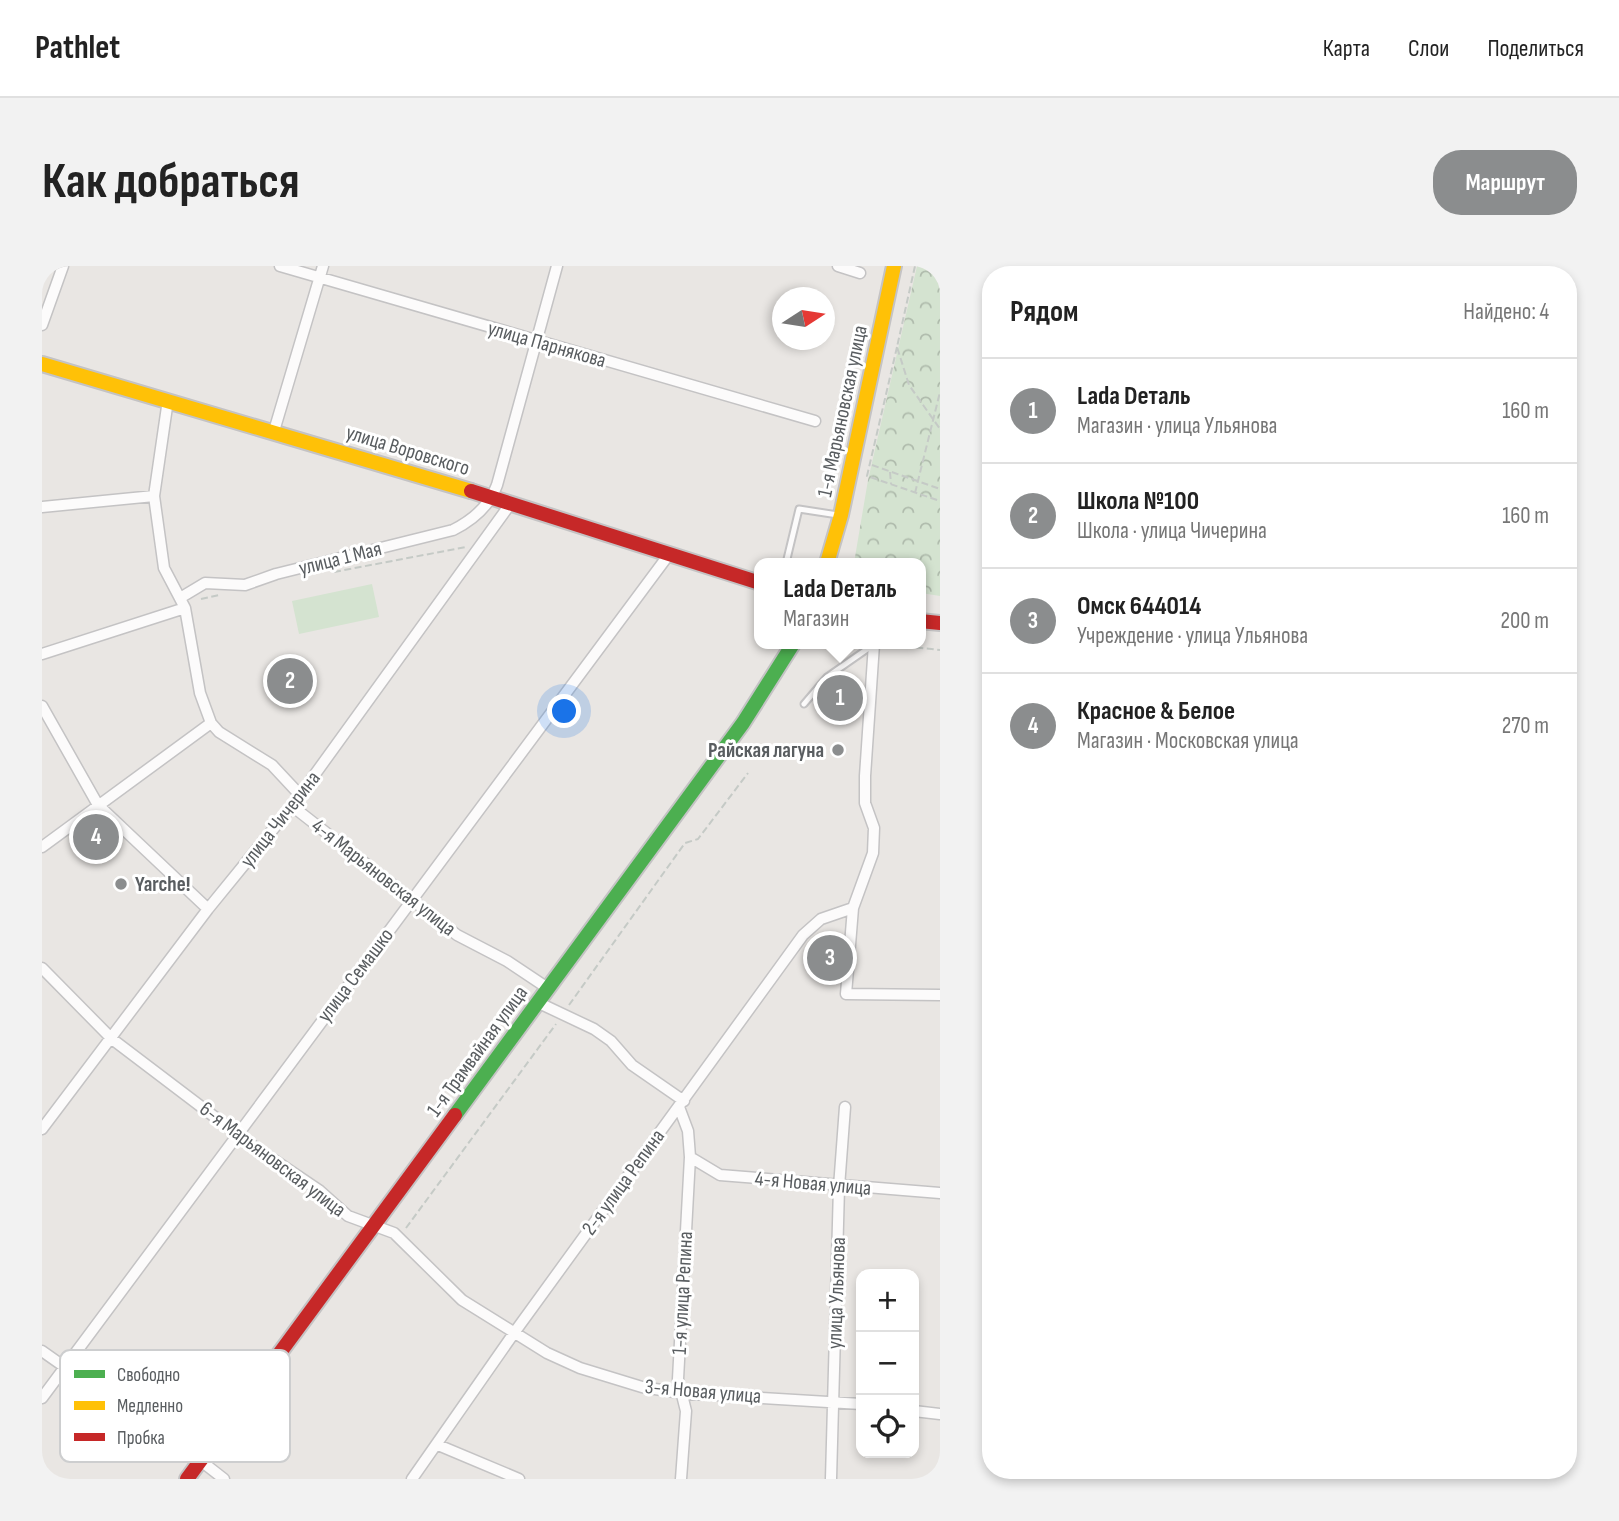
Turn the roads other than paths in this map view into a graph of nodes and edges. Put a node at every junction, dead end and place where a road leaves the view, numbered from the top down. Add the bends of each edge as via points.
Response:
1 (63, 266) edge
2 (280, 266) edge
3 (323, 266) edge
4 (557, 266) edge
5 (838, 266) edge
6 (894, 266) edge
7 (860, 273) dead end
8 (320, 277) junction
9 (42, 325) edge
10 (536, 341) junction
11 (42, 364) edge
12 (167, 400) junction
13 (815, 421) dead end
14 (274, 431) junction
15 (154, 496) junction
16 (492, 498) junction
17 (511, 503) junction
18 (42, 507) edge
19 (841, 515) junction
20 (670, 553) junction
21 (787, 558) edge
22 (828, 558) edge
23 (754, 581) edge
24 (185, 602) junction
25 (790, 649) edge
26 (869, 649) edge
27 (876, 649) edge
28 (42, 654) edge
29 (804, 704) dead end
30 (42, 706) edge
31 (211, 723) junction
32 (300, 795) junction
33 (98, 805) junction
34 (292, 806) junction
35 (42, 847) edge
36 (410, 901) junction
37 (853, 908) junction
38 (208, 909) junction
39 (42, 968) edge
40 (549, 989) junction
41 (940, 995) edge
42 (539, 1003) junction
43 (112, 1039) junction
44 (682, 1104) junction
45 (845, 1107) dead end
46 (42, 1129) edge
47 (238, 1132) junction
48 (690, 1157) junction
49 (839, 1187) junction
50 (940, 1194) edge
51 (374, 1227) junction
52 (514, 1333) junction
53 (78, 1350) edge
54 (283, 1350) edge
55 (42, 1351) edge
56 (60, 1364) edge
57 (60, 1375) edge
58 (681, 1393) junction
59 (42, 1398) edge
60 (833, 1401) junction
61 (856, 1403) edge
62 (919, 1411) edge
63 (940, 1414) edge
64 (438, 1445) junction
65 (200, 1462) edge
66 (202, 1462) edge
67 (187, 1479) edge
68 (224, 1479) edge
69 (412, 1479) edge
70 (519, 1479) edge
71 (681, 1479) edge
72 (831, 1479) edge

1 - 9 street
2 - 8 street, улица Парнякова
3 - 8 street
4 - 10 street
5 - 7 street
6 - 19 main road, 1-я Марьяновская улица
8 - 10 street, улица Парнякова
8 - 14 street
10 - 13 street, улица Парнякова
10 - 16 street
11 - 12 main road, улица Воровского
12 - 14 main road, улица Воровского
12 - 15 street
14 - 16 main road, улица Воровского
15 - 18 street
15 - 24 street via 163,568
16 - 17 main road, улица Воровского
16 - 24 street, улица 1 Мая via 468,523 453,530 276,573 245,585 205,583
17 - 20 main road, улица Воровского
17 - 32 street, улица Чичерина
19 - 21 lane via 799,509
19 - 22 main road, 1-я Марьяновская улица
20 - 23 main road, улица Воровского
20 - 36 street, улица Семашко
24 - 28 street, улица 1 Мая
24 - 31 street via 200,693
25 - 40 main road, 1-я Трамвайная улица via 743,723
26 - 29 lane via 827,677
27 - 37 street via 864,776 865,803 874,828 873,853
30 - 33 street
31 - 32 street, 4-я Марьяновская улица via 272,765
31 - 33 street
32 - 34 street, улица Чичерина
33 - 35 street
33 - 38 street
34 - 36 street, 4-я Марьяновская улица
34 - 38 street, улица Чичерина
36 - 40 street, 4-я Марьяновская улица
36 - 47 street, улица Семашко
37 - 41 street via 846,994
37 - 44 street, 2-я улица Репина via 821,919 803,935
38 - 43 street, улица Чичерина
39 - 43 street, 6-я Марьяновская улица
40 - 42 main road, 1-я Трамвайная улица
42 - 44 street via 611,1041 632,1065
42 - 51 main road, 1-я Трамвайная улица
43 - 46 street, улица Чичерина
43 - 47 street, 6-я Марьяновская улица
44 - 48 street, 1-я улица Репина
44 - 52 street, 2-я улица Репина
45 - 49 street, улица Ульянова
47 - 51 street, 6-я Марьяновская улица via 348,1216
47 - 53 street, улица Семашко
48 - 49 street, 4-я Новая улица via 720,1175
48 - 58 street, 1-я улица Репина via 678,1379
49 - 50 street, 4-я Новая улица
49 - 60 street, улица Ульянова
51 - 52 street, 6-я Марьяновская улица via 400,1238 462,1300
51 - 54 main road, 1-я Трамвайная улица
52 - 58 street, 3-я Новая улица via 580,1368 642,1387
52 - 64 street, 2-я улица Репина
55 - 56 street
57 - 59 street, улица Семашко
58 - 60 street, 3-я Новая улица
58 - 71 street, 1-я улица Репина via 686,1410
60 - 61 street, 3-я Новая улица
60 - 72 street, улица Ульянова
62 - 63 street
64 - 69 street, 2-я улица Репина
64 - 70 street
65 - 67 main road, 1-я Трамвайная улица
66 - 68 street

